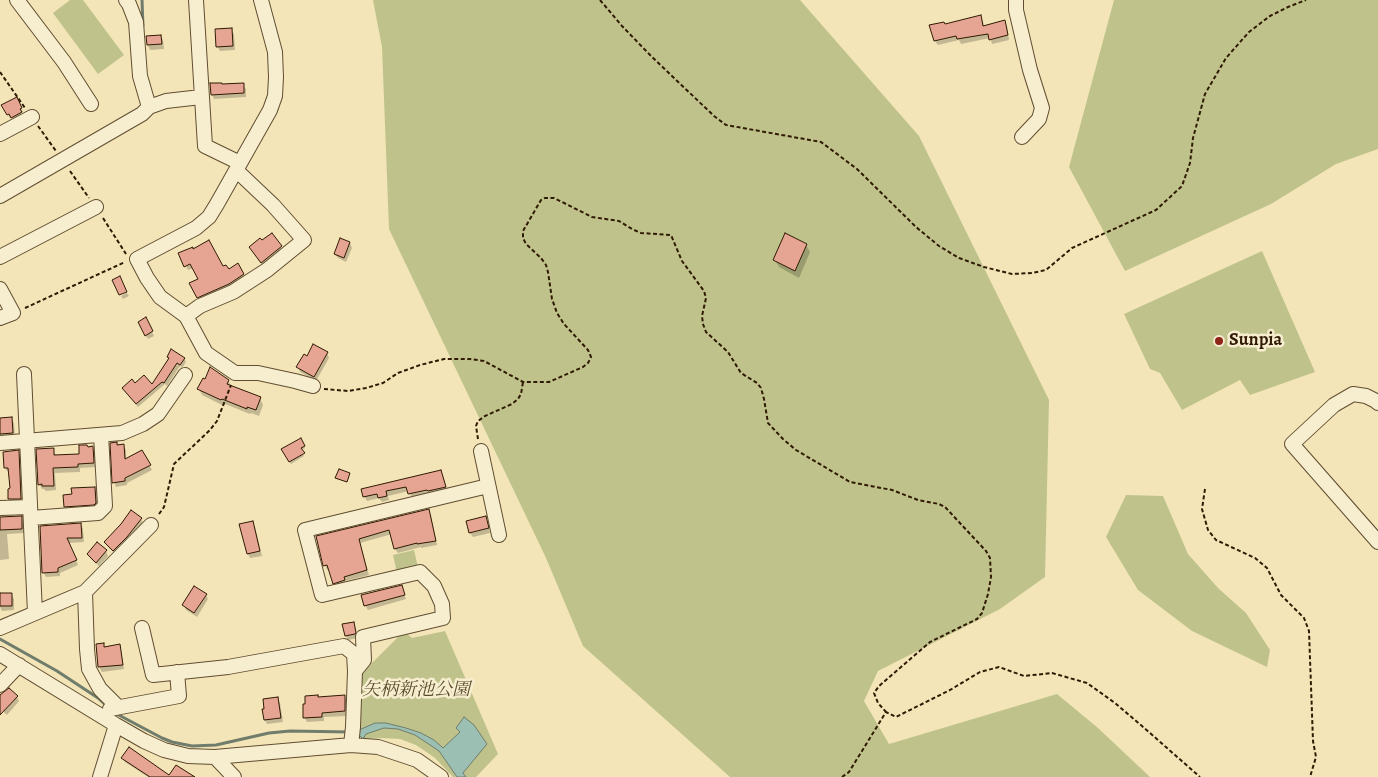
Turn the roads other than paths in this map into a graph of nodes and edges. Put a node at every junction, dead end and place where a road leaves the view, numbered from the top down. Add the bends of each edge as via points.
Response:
1 (17, 0) edge
2 (126, 0) edge
3 (196, 0) edge
4 (261, 0) edge
5 (1016, 0) edge
6 (202, 97) junction
7 (91, 104) dead end
8 (149, 107) junction
9 (32, 117) dead end
10 (0, 134) edge
11 (1022, 137) dead end
12 (238, 167) junction
13 (0, 196) edge
14 (96, 207) dead end
15 (0, 256) edge
16 (0, 288) edge
17 (186, 316) junction
18 (0, 318) edge
19 (24, 374) dead end
20 (185, 375) dead end
21 (313, 386) road end
22 (1378, 403) edge
23 (101, 435) junction
24 (27, 441) junction
25 (0, 443) edge
26 (481, 451) road end
27 (488, 486) junction
28 (0, 508) edge
29 (30, 512) junction
30 (151, 525) road end
31 (499, 535) dead end
32 (1378, 542) edge
33 (85, 592) junction
34 (35, 613) junction
35 (1, 627) edge
36 (142, 628) dead end
37 (0, 654) edge
38 (19, 665) junction
39 (355, 671) junction
40 (176, 672) junction
41 (0, 685) edge
42 (109, 710) junction
43 (116, 725) junction
44 (352, 737) junction
45 (215, 757) junction
46 (100, 777) edge
47 (234, 777) edge
48 (440, 777) edge

1 - 7 street
2 - 8 street via 136,22 140,76
3 - 6 street
4 - 12 street via 275,52 275,96
5 - 11 street via 1030,70 1042,108 1039,119
6 - 8 street via 166,101
6 - 12 street via 204,146
8 - 13 street
9 - 10 street
12 - 17 street via 209,217 196,228 137,259 160,296
12 - 17 street via 304,240 233,292 200,306
14 - 15 street
16 - 18 street via 13,313
17 - 21 street via 206,353 235,373 258,373
19 - 24 street
20 - 23 street via 158,414 122,433
22 - 32 street via 1366,396 1353,394 1334,405 1292,444
23 - 24 street
23 - 29 street via 105,506 98,513
24 - 25 street
24 - 29 street
26 - 27 street
27 - 31 street
27 - 39 street via 305,530 322,595 420,572 434,586 442,604 443,618 363,637 364,660
28 - 29 street
29 - 34 street
30 - 33 street
33 - 34 street
33 - 42 street via 89,669
34 - 35 street
36 - 40 street via 153,675
37 - 38 street
38 - 41 street
38 - 42 street
39 - 40 street via 354,654 344,646 228,668
39 - 44 street
40 - 42 street via 179,696
42 - 43 street
43 - 45 street via 164,750 188,756
43 - 46 street
44 - 45 street
44 - 48 street via 418,760
45 - 47 street

